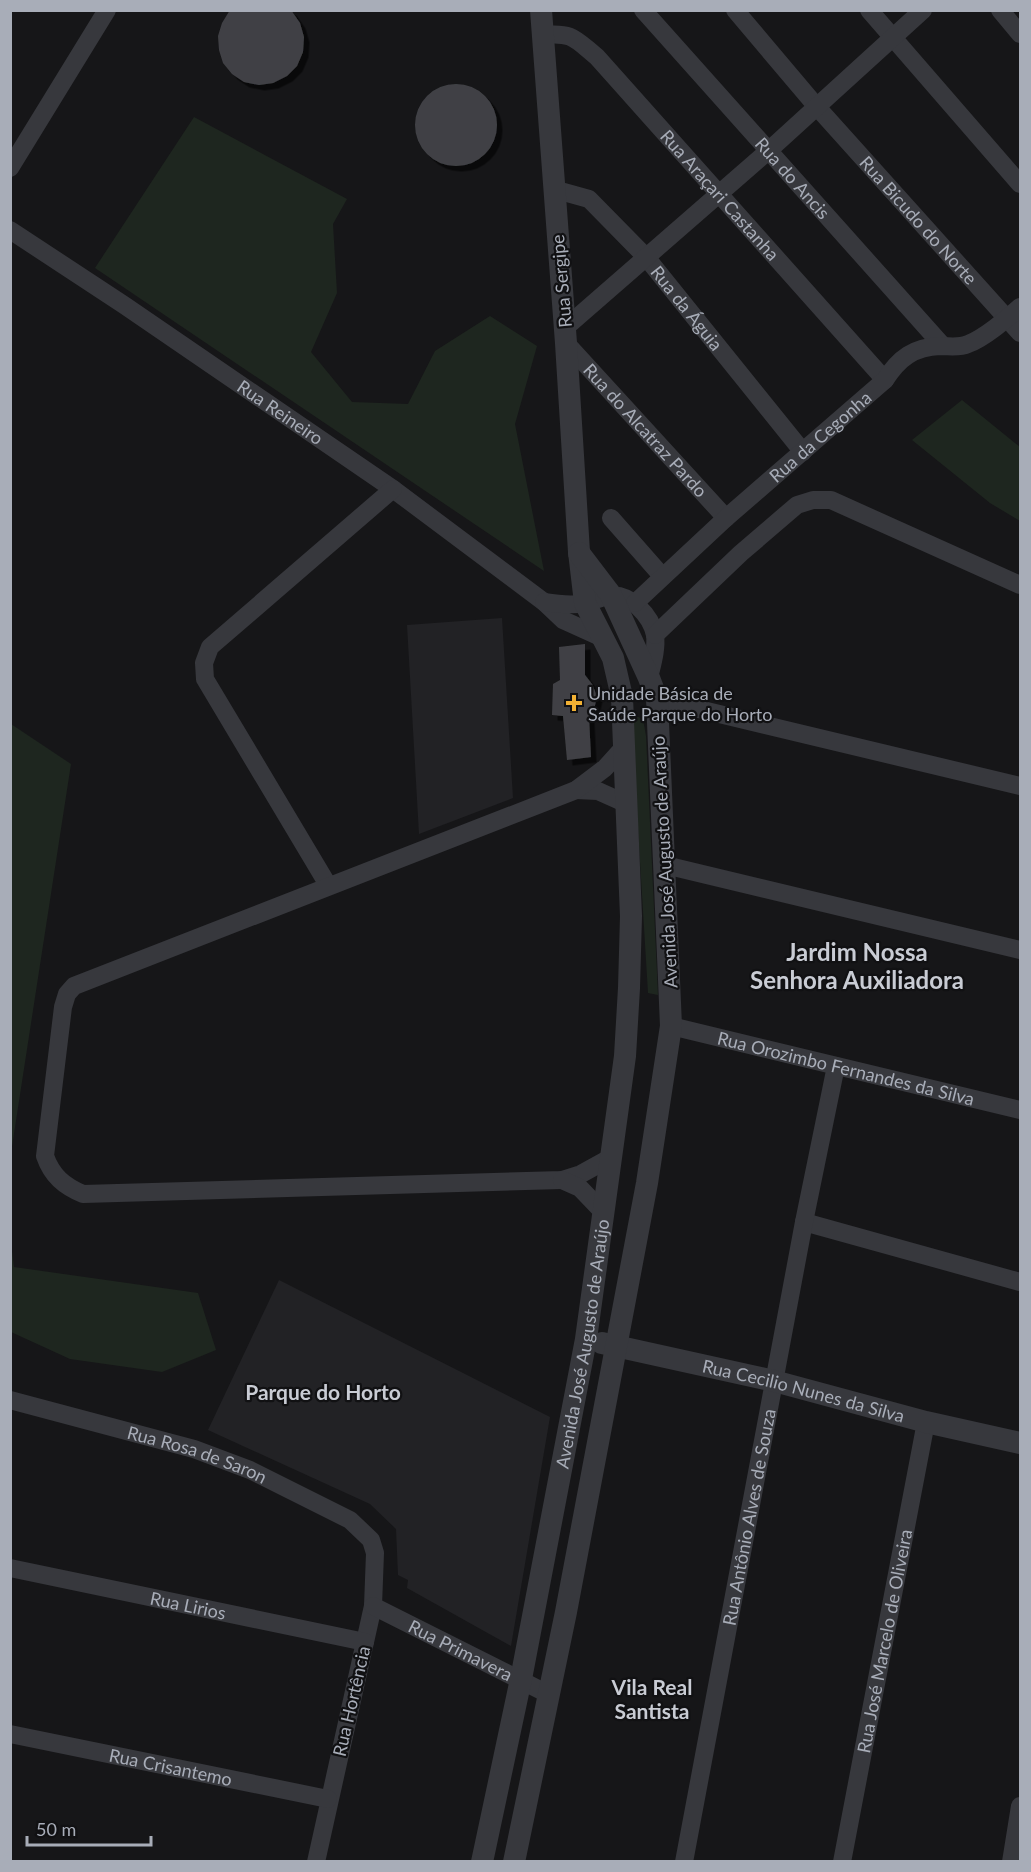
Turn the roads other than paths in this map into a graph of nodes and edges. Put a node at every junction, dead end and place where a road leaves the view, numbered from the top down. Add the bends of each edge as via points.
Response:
1 (107, 10) edge
2 (541, 10) edge
3 (643, 10) edge
4 (735, 10) edge
5 (869, 10) edge
6 (923, 10) edge
7 (1000, 10) edge
8 (1020, 34) edge
9 (543, 35) junction
10 (893, 38) junction
11 (817, 107) junction
12 (767, 152) junction
13 (10, 168) edge
14 (1020, 184) edge
15 (553, 189) junction
16 (718, 193) junction
17 (10, 230) edge
18 (646, 257) junction
19 (1014, 313) edge
20 (1020, 333) edge
21 (566, 335) junction
22 (942, 346) junction
23 (885, 380) junction
24 (803, 452) junction
25 (393, 489) junction
26 (611, 518) dead end
27 (726, 518) junction
28 (579, 552) junction
29 (662, 576) junction
30 (1020, 585) edge
31 (611, 595) junction
32 (544, 602) junction
33 (585, 603) junction
34 (636, 603) junction
35 (655, 635) junction
36 (605, 639) junction
37 (649, 678) junction
38 (657, 699) junction
39 (624, 747) junction
40 (1020, 786) edge
41 (576, 790) junction
42 (627, 804) junction
43 (665, 865) junction
44 (328, 885) junction
45 (1020, 950) edge
46 (671, 1026) junction
47 (836, 1066) junction
48 (1020, 1110) edge
49 (610, 1158) junction
50 (562, 1180) junction
51 (603, 1212) junction
52 (804, 1222) junction
53 (1020, 1282) edge
54 (590, 1340) junction
55 (615, 1346) junction
56 (774, 1381) junction
57 (10, 1400) edge
58 (926, 1422) junction
59 (1020, 1443) edge
60 (371, 1540) joint
61 (10, 1568) edge
62 (373, 1606) junction
63 (365, 1642) junction
64 (521, 1679) junction
65 (548, 1694) junction
66 (10, 1734) edge
67 (328, 1799) junction
68 (1020, 1806) edge
69 (316, 1862) edge
70 (482, 1862) edge
71 (514, 1862) edge
72 (684, 1862) edge
73 (842, 1862) edge
74 (1011, 1862) edge

1 - 13 street
2 - 9 street, Rua Sergipe
3 - 12 street, Rua do Ancis
4 - 11 street, Rua Bicudo do Norte
5 - 10 street
6 - 10 street
7 - 8 street
9 - 15 street, Rua Sergipe
9 - 16 street, Rua Araçari Castanha via 573,36 597,57
10 - 11 street
10 - 14 street
11 - 12 street
11 - 19 street, Rua Bicudo do Norte
12 - 16 street
12 - 22 street, Rua do Ancis
15 - 18 street, Rua da Águia via 589,199
15 - 21 street, Rua Sergipe
16 - 18 street
16 - 23 street, Rua Araçari Castanha
17 - 25 street, Rua Reineiro
18 - 21 street
18 - 24 street, Rua da Águia
19 - 20 street, Rua Bicudo do Norte
19 - 22 street, Rua da Cegonha via 970,344
21 - 27 street, Rua do Alcatraz Pardo
21 - 28 street, Rua Sergipe
22 - 23 street, Rua da Cegonha via 906,354
23 - 24 street, Rua da Cegonha
24 - 27 street, Rua da Cegonha
25 - 32 street, Rua Reineiro
25 - 44 street via 210,648 204,663 206,679
26 - 29 street
27 - 29 street, Rua da Cegonha
28 - 31 street, Avenida José Augusto de Araújo
28 - 33 street, Avenida José Augusto de Araújo
29 - 34 street, Rua da Cegonha
30 - 35 street via 831,500 813,500 797,505
31 - 33 street
31 - 34 street
31 - 37 street, Avenida José Augusto de Araújo
32 - 33 street
32 - 36 street, Rua Reineiro via 563,620
33 - 36 street, Avenida José Augusto de Araújo
34 - 35 street
35 - 37 street
36 - 39 street, Avenida José Augusto de Araújo via 622,697
37 - 38 street, Avenida José Augusto de Araújo
38 - 40 street
38 - 43 street, Avenida José Augusto de Araújo
39 - 41 street
39 - 42 street, Avenida José Augusto de Araújo
41 - 42 street via 598,792
41 - 44 street
42 - 49 street, Avenida José Augusto de Araújo via 629,988 625,1056
43 - 45 street
43 - 46 street, Avenida José Augusto de Araújo
44 - 50 street via 74,986 63,1007 45,1156 49,1168 67,1187 83,1194
46 - 47 street, Rua Orozimbo Fernandes da Silva
46 - 55 street, Avenida José Augusto de Araújo via 647,1183
47 - 48 street, Rua Orozimbo Fernandes da Silva
47 - 52 street, Rua Antônio Alves de Souza
49 - 50 street
49 - 51 street, Avenida José Augusto de Araújo
50 - 51 street via 580,1188
51 - 54 street, Avenida José Augusto de Araújo
52 - 53 street
52 - 56 street, Rua Antônio Alves de Souza
54 - 55 street, Rua Cecilio Nunes da Silva
54 - 64 street, Avenida José Augusto de Araújo
55 - 56 street, Rua Cecilio Nunes da Silva
55 - 65 street, Avenida José Augusto de Araújo
56 - 58 street, Rua Cecilio Nunes da Silva
56 - 72 street, Rua Antônio Alves de Souza
57 - 60 street, Rua Rosa de Saron via 194,1449 250,1470 350,1520
58 - 59 street, Rua Cecilio Nunes da Silva
58 - 73 street, Rua José Marcelo de Oliveira
60 - 62 street, Rua Hortência via 375,1553
61 - 63 street, Rua Lirios
62 - 63 street, Rua Hortência
62 - 64 street, Rua Primavera
63 - 67 street, Rua Hortência
64 - 65 street, Rua Primavera
64 - 70 street, Avenida José Augusto de Araújo
65 - 71 street, Avenida José Augusto de Araújo
66 - 67 street, Rua Crisantemo
67 - 69 street, Rua Hortência
68 - 74 street

